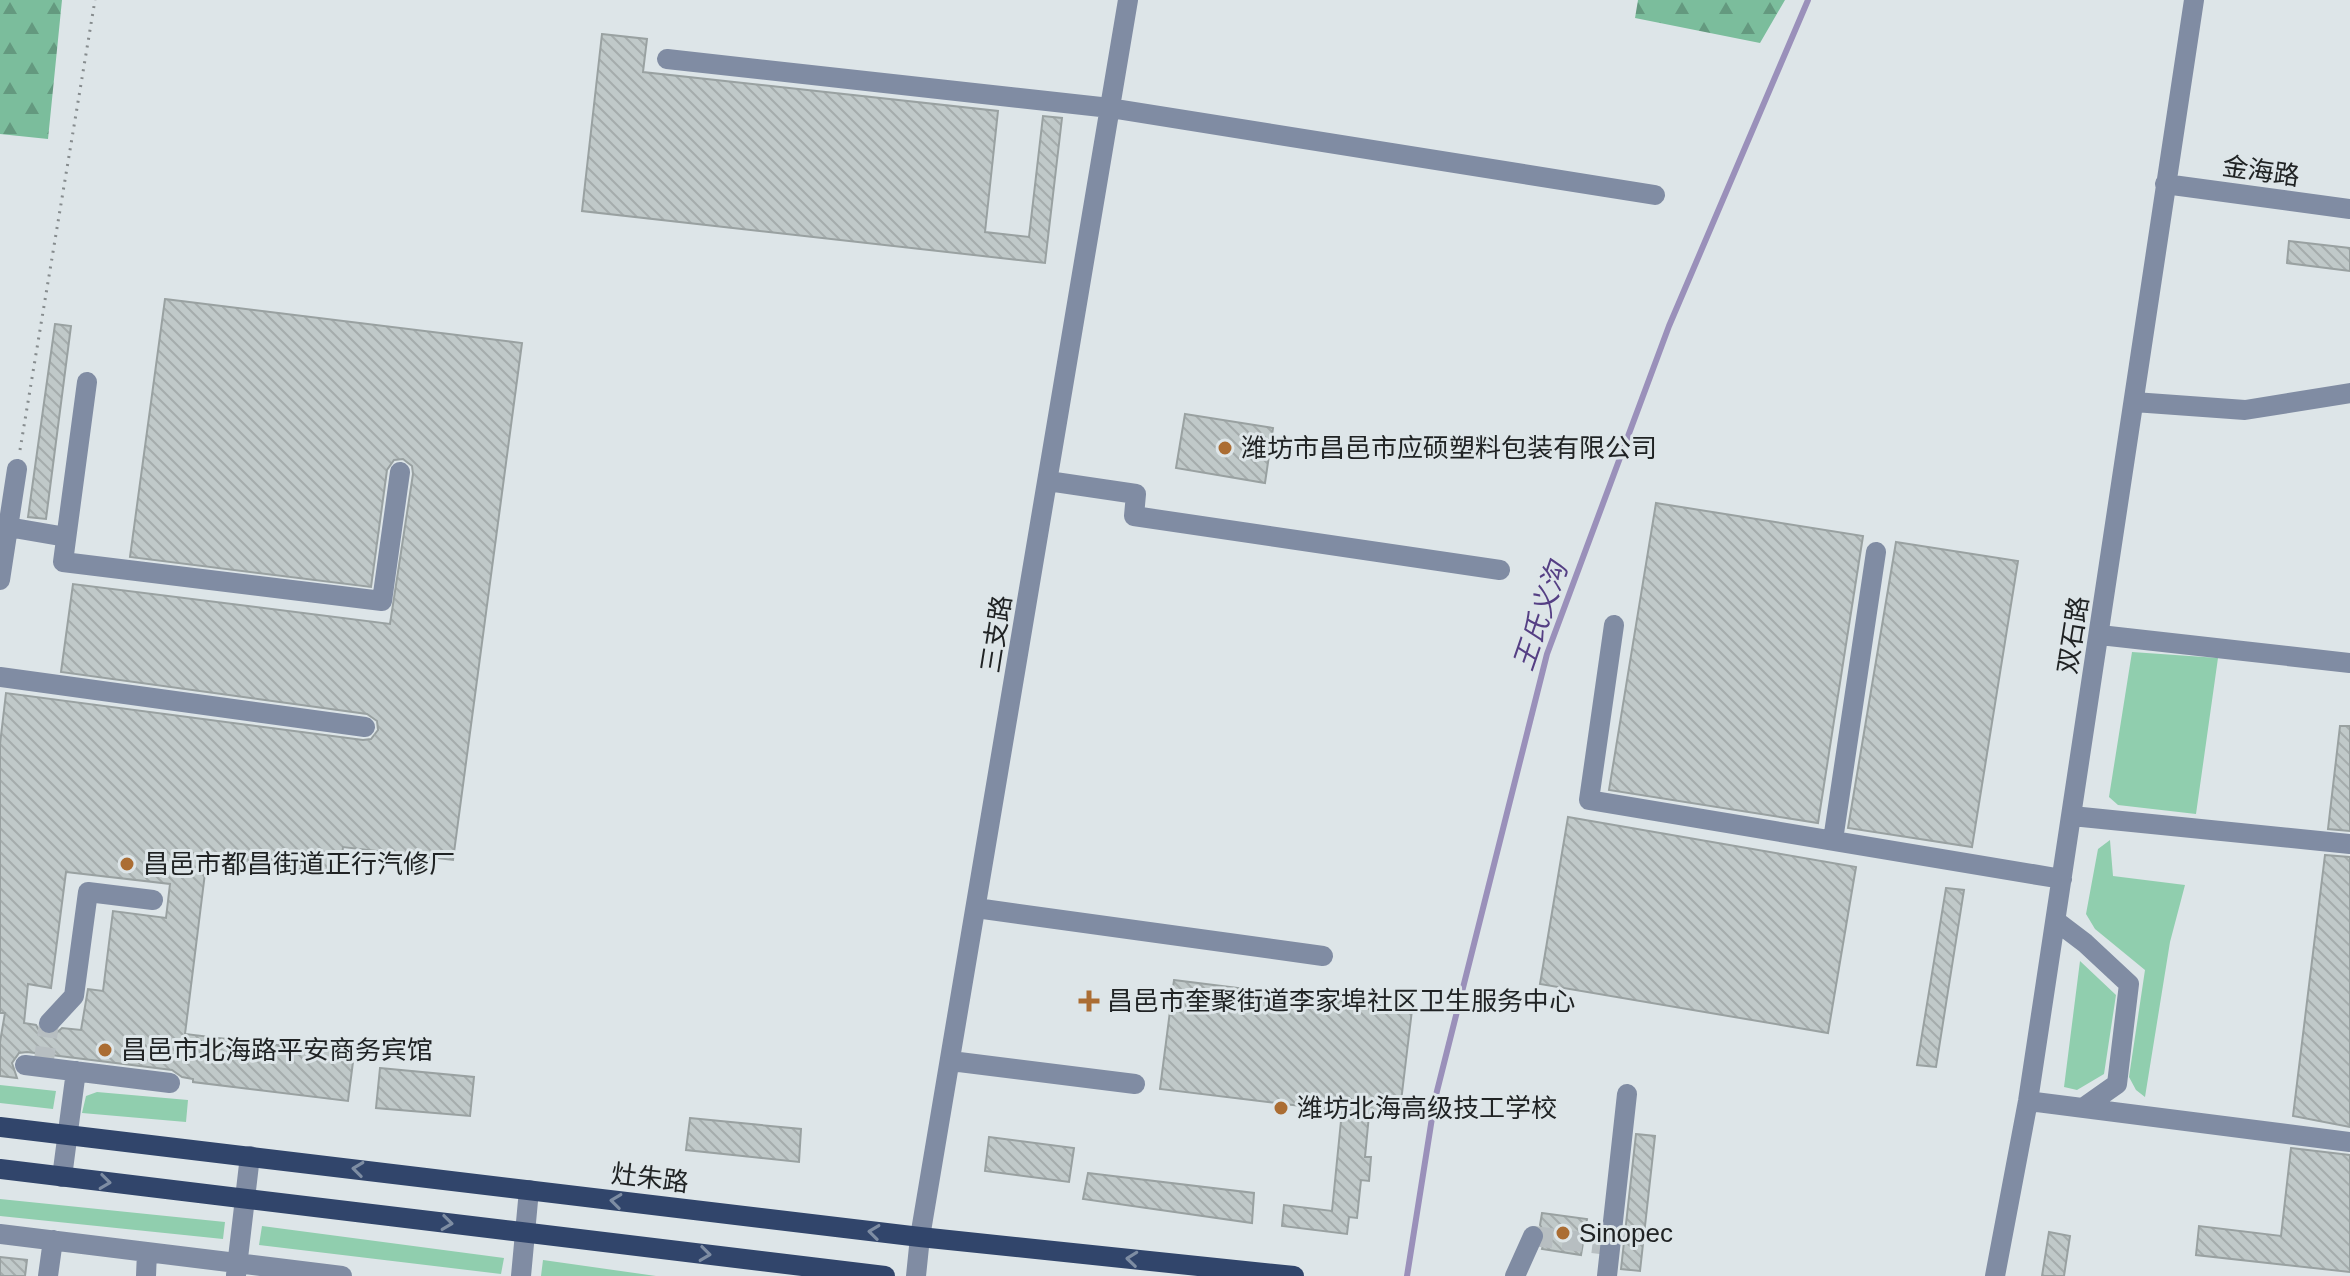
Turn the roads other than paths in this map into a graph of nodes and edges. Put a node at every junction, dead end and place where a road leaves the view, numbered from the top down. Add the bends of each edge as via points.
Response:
1 (1128, 0) edge
2 (2194, 0) edge
3 (667, 59) dead end
4 (1110, 108) junction
5 (2165, 184) junction
6 (1655, 195) dead end
7 (2350, 209) edge
8 (87, 382) dead end
9 (2350, 393) edge
10 (2134, 402) junction
11 (17, 469) road end
12 (400, 472) dead end
13 (1048, 481) junction
14 (8, 527) junction
15 (66, 537) junction
16 (1876, 552) dead end
17 (1500, 570) dead end
18 (0, 580) edge
19 (1614, 625) dead end
20 (2100, 635) junction
21 (2350, 663) edge
22 (0, 677) edge
23 (365, 727) dead end
24 (2072, 816) junction
25 (1833, 840) junction
26 (2350, 844) edge
27 (2062, 879) junction
28 (153, 900) dead end
29 (976, 908) junction
30 (2056, 921) junction
31 (1323, 956) dead end
32 (49, 1023) tunnel mouth
33 (951, 1061) junction
34 (25, 1065) dead end
35 (76, 1071) junction
36 (170, 1083) dead end
37 (1135, 1084) dead end
38 (1627, 1094) dead end
39 (2028, 1101) junction
40 (2083, 1108) junction
41 (0, 1127) edge
42 (67, 1134) junction
43 (2350, 1142) edge
44 (250, 1156) junction
45 (0, 1169) edge
46 (62, 1177) junction
47 (529, 1190) junction
48 (245, 1199) junction
49 (524, 1232) junction
50 (0, 1234) edge
51 (1533, 1236) dead end
52 (920, 1237) junction
53 (53, 1240) junction
54 (147, 1252) junction
55 (237, 1270) edge
56 (332, 1275) edge
57 (48, 1276) edge
58 (146, 1276) edge
59 (521, 1276) edge
60 (883, 1276) edge
61 (916, 1276) edge
62 (1294, 1276) edge
63 (1515, 1276) edge
64 (1607, 1276) edge
65 (1995, 1276) edge

1 - 4 street, 三支路
2 - 5 street, 双石路
3 - 4 street
4 - 6 street
4 - 13 street, 三支路
5 - 7 street, 金海路
5 - 10 street, 双石路
8 - 15 street
9 - 10 street via 2245,410
10 - 20 street, 双石路
11 - 14 street
12 - 15 street via 382,601 63,562
13 - 17 street via 1136,494 1134,516
13 - 29 street, 三支路
14 - 15 street
14 - 18 street
16 - 25 street
19 - 25 street via 1589,800
20 - 21 street
20 - 24 street, 双石路
22 - 23 street
24 - 26 street
24 - 27 street, 双石路
25 - 27 street
27 - 30 street, 双石路
28 - 32 street via 88,892 74,996
29 - 31 street
29 - 33 street, 三支路
30 - 39 street, 双石路
30 - 40 street via 2129,984 2117,1084
33 - 37 street
33 - 52 street, 三支路
34 - 35 street
35 - 36 street
35 - 42 street
38 - 64 street
39 - 40 street
39 - 65 street, 双石路
40 - 43 street
41 - 42 main road, 灶朱路
42 - 44 main road, 灶朱路
42 - 46 street
47 -> 44 main road, 灶朱路
44 - 48 street
45 - 46 main road
46 -> 48 main road
47 - 49 street
52 -> 47 main road, 灶朱路
48 -> 49 main road
48 - 55 street
49 - 59 street
49 -> 60 main road
50 - 53 street
51 - 63 street
52 - 61 street, 三支路
62 -> 52 main road, 灶朱路
53 - 54 street
53 - 57 street
54 - 55 street
54 - 58 street
55 - 56 street

